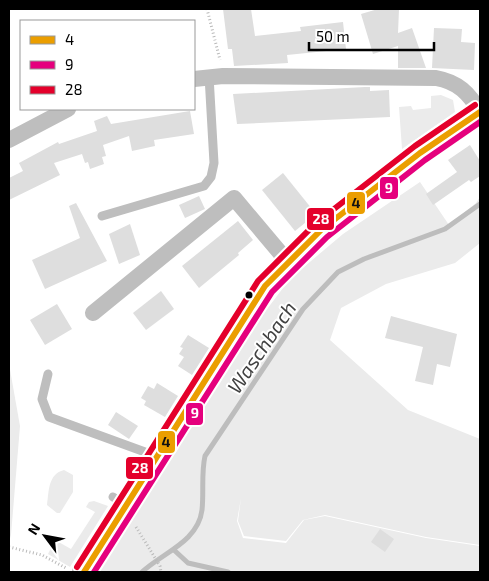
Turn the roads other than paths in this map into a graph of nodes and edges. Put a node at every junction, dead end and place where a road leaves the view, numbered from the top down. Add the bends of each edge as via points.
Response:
1 (209, 77) edge
2 (66, 110) edge
3 (480, 112) edge
4 (9, 140) edge
5 (102, 216) dead end
6 (287, 261) junction
7 (93, 314) dead end
8 (48, 374) dead end
9 (156, 456) junction
10 (75, 570) edge

1 - 3 street via 436,78 460,86
1 - 5 lane via 214,163 211,177 204,186
2 - 4 street
3 - 6 main road via 420,153 321,230
6 - 7 street via 234,198
6 - 9 main road via 244,317
8 - 9 lane via 42,399 49,417
9 - 10 main road via 120,501

